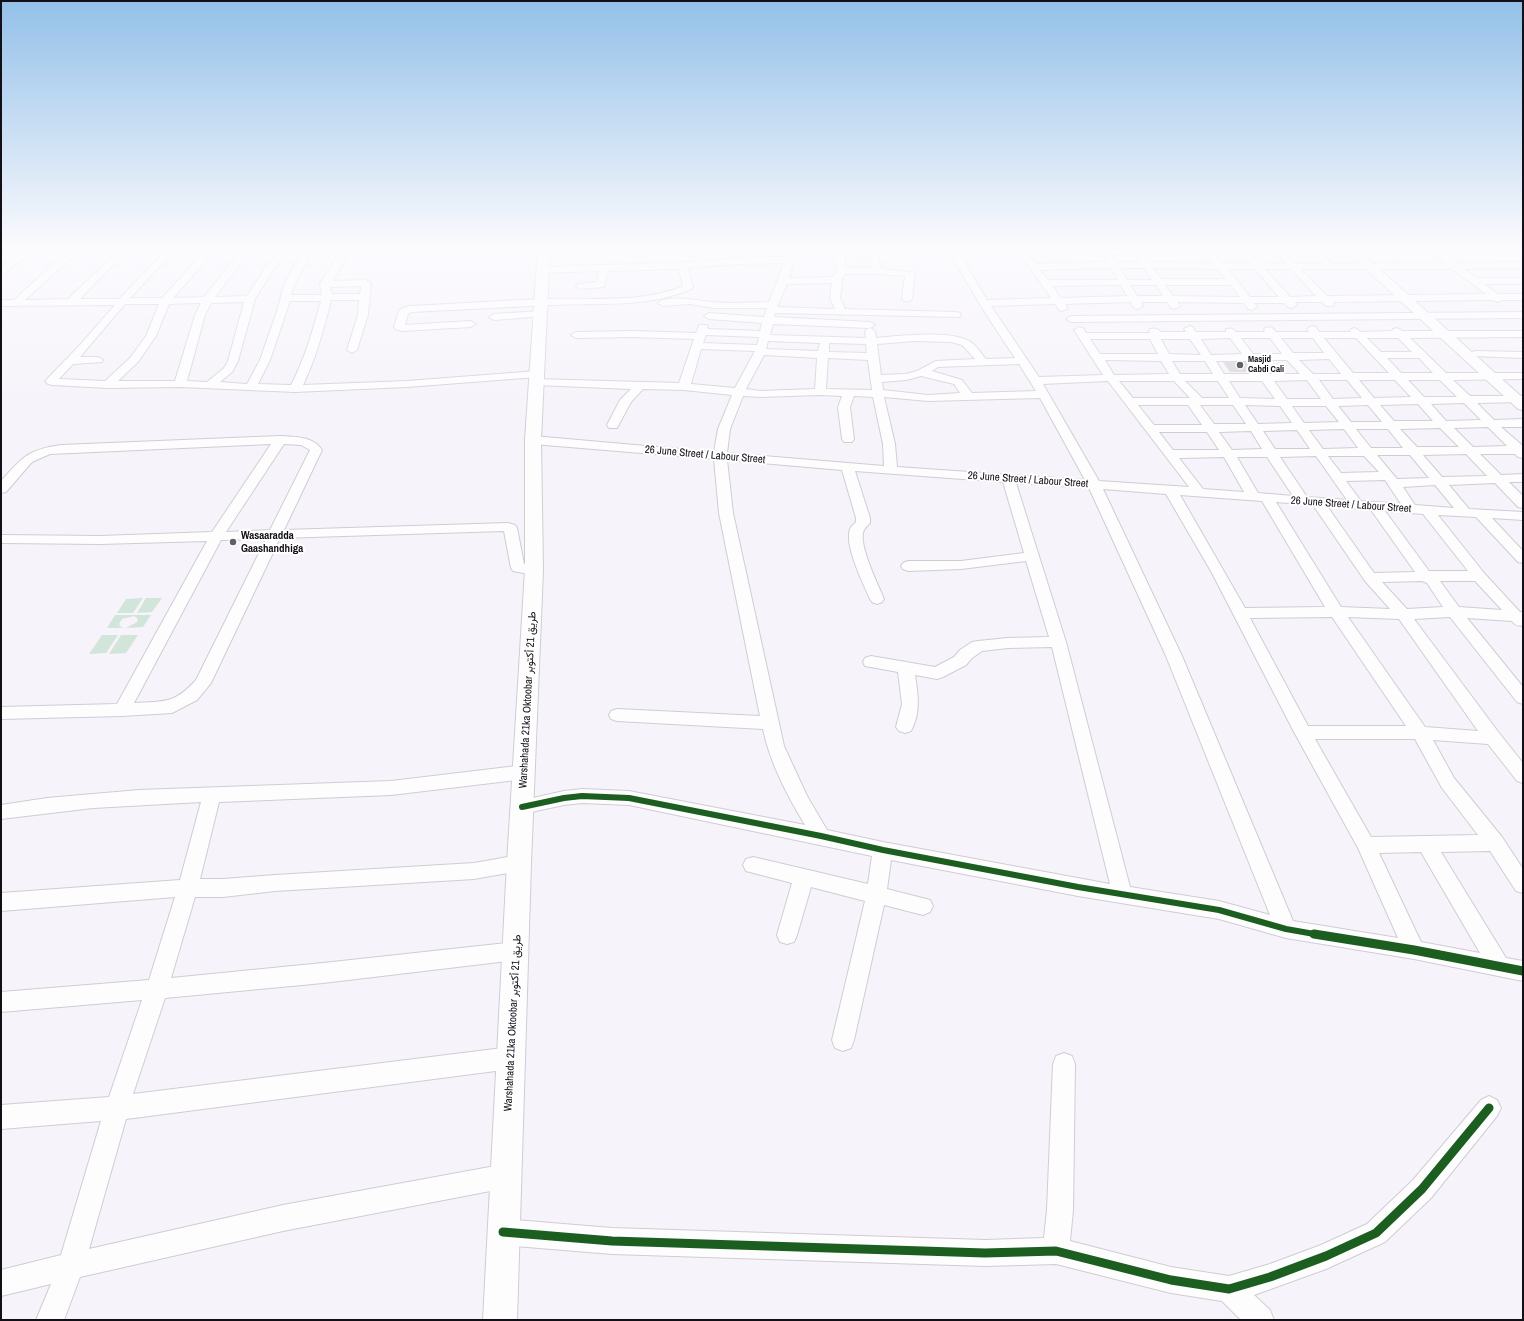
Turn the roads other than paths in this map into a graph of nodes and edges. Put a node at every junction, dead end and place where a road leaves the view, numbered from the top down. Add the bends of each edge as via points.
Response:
1 (541, 308) edge
2 (115, 309) edge
3 (162, 309) edge
4 (203, 309) edge
5 (247, 309) edge
6 (282, 309) edge
7 (324, 309) edge
8 (363, 309) edge
9 (456, 309) edge
10 (538, 309) edge
11 (712, 309) edge
12 (730, 309) edge
13 (773, 309) edge
14 (840, 309) edge
15 (988, 309) edge
16 (1064, 309) edge
17 (1140, 309) edge
18 (1177, 309) edge
19 (1213, 309) edge
20 (1253, 309) edge
21 (1295, 309) edge
22 (1334, 309) edge
23 (1372, 309) edge
24 (1421, 309) edge
25 (1510, 309) edge
26 (824, 312) junction
27 (841, 312) junction
28 (956, 315) dead end
29 (1428, 315) junction
30 (709, 316) junction
31 (1301, 316) junction
32 (1342, 316) junction
33 (1380, 316) junction
34 (494, 317) dead end
35 (1144, 317) junction
36 (1182, 317) junction
37 (1220, 317) junction
38 (1259, 317) junction
39 (1521, 317) edge
40 (869, 319) junction
41 (1071, 319) junction
42 (471, 324) dead end
43 (823, 324) junction
44 (766, 330) junction
45 (617, 334) junction
46 (1523, 334) edge
47 (576, 335) dead end
48 (1317, 335) junction
49 (1359, 335) junction
50 (1401, 335) junction
51 (1450, 335) junction
52 (1501, 335) junction
53 (1084, 336) junction
54 (1154, 336) junction
55 (1193, 336) junction
56 (1233, 336) junction
57 (1273, 336) junction
58 (699, 338) junction
59 (824, 340) junction
60 (872, 340) junction
61 (616, 347) dead end
62 (352, 350) dead end
63 (1476, 354) junction
64 (1523, 354) edge
65 (824, 355) junction
66 (1378, 355) junction
67 (1422, 355) junction
68 (1332, 356) junction
69 (874, 357) junction
70 (1097, 357) junction
71 (1250, 357) junction
72 (1290, 357) junction
73 (1166, 358) junction
74 (1208, 358) junction
75 (98, 360) dead end
76 (70, 361) junction
77 (1023, 361) junction
78 (984, 363) junction
79 (921, 373) junction
80 (1495, 376) junction
81 (1523, 376) edge
82 (1443, 377) junction
83 (536, 378) junction
84 (1111, 378) junction
85 (1177, 378) junction
86 (1220, 378) junction
87 (1266, 378) junction
88 (1311, 378) junction
89 (1351, 378) junction
90 (1399, 378) junction
91 (877, 379) junction
92 (180, 384) junction
93 (108, 385) junction
94 (210, 385) junction
95 (640, 385) junction
96 (251, 387) junction
97 (684, 387) junction
98 (1039, 388) junction
99 (295, 389) junction
100 (739, 392) junction
101 (820, 392) junction
102 (847, 393) junction
103 (878, 394) junction
104 (965, 396) junction
105 (1466, 400) junction
106 (1521, 400) edge
107 (1236, 401) junction
108 (1372, 401) junction
109 (1422, 401) junction
110 (1129, 402) junction
111 (1192, 402) junction
112 (1328, 402) junction
113 (1284, 403) junction
114 (1490, 423) junction
115 (1523, 423) edge
116 (1443, 424) junction
117 (613, 425) dead end
118 (1391, 425) junction
119 (1300, 426) junction
120 (1348, 426) junction
121 (1254, 427) junction
122 (1150, 428) junction
123 (1211, 428) junction
124 (280, 440) junction
125 (533, 440) junction
126 (848, 440) dead end
127 (1414, 451) junction
128 (1470, 452) junction
129 (1521, 452) edge
130 (1228, 453) junction
131 (1271, 453) junction
132 (1321, 453) junction
133 (1368, 453) junction
134 (1170, 454) junction
135 (720, 457) junction
136 (847, 467) junction
137 (891, 470) junction
138 (1337, 477) junction
139 (1008, 478) junction
140 (1498, 478) junction
141 (1523, 478) edge
142 (1391, 480) junction
143 (1439, 482) junction
144 (1094, 484) junction
145 (1, 489) edge
146 (1171, 490) junction
147 (1199, 492) junction
148 (1260, 498) junction
149 (1310, 502) junction
150 (1523, 504) edge
151 (1357, 505) junction
152 (1375, 506) junction
153 (1411, 509) junction
154 (1427, 510) junction
155 (1464, 512) junction
156 (1480, 513) junction
157 (1523, 516) edge
158 (216, 536) junction
159 (275, 536) junction
160 (1, 539) edge
161 (1032, 556) junction
162 (1523, 559) edge
163 (908, 566) dead end
164 (534, 570) junction
165 (1425, 576) junction
166 (1479, 576) junction
167 (1370, 578) junction
168 (877, 599) dead end
169 (1336, 612) junction
170 (1454, 612) junction
171 (1240, 613) junction
172 (1403, 614) junction
173 (1521, 620) edge
174 (1058, 642) junction
175 (871, 662) dead end
176 (905, 667) junction
177 (1523, 698) edge
178 (122, 710) junction
179 (1, 713) edge
180 (617, 715) dead end
181 (770, 723) junction
182 (905, 727) dead end
183 (1302, 732) junction
184 (1420, 733) junction
185 (1493, 738) junction
186 (525, 772) junction
187 (1523, 776) edge
188 (212, 794) junction
189 (522, 807) junction
190 (1, 812) edge
191 (820, 836) junction
192 (1495, 843) junction
193 (1366, 845) junction
194 (1428, 845) junction
195 (883, 850) junction
196 (519, 863) junction
197 (753, 865) dead end
198 (804, 877) junction
199 (1523, 885) edge
200 (188, 888) junction
201 (1122, 893) junction
202 (876, 895) junction
203 (1, 902) edge
204 (923, 906) dead end
205 (1286, 929) junction
206 (787, 935) dead end
207 (1414, 950) junction
208 (516, 951) junction
209 (1499, 966) junction
210 (1523, 971) edge
211 (157, 989) junction
212 (1, 1002) edge
213 (843, 1040) dead end
214 (511, 1058) junction
215 (1064, 1064) dead end
216 (117, 1108) junction
217 (1489, 1108) dead end
218 (1, 1117) edge
219 (506, 1176) junction
220 (503, 1232) junction
221 (1056, 1251) junction
222 (71, 1266) junction
223 (1, 1283) edge
224 (1229, 1289) junction
225 (50, 1320) edge
226 (500, 1320) edge
227 (1260, 1320) edge

1 - 83 main road, Warshahada 21ka Oktoobar طريق 21 أكتوبر
2 - 76 street
3 - 93 street via 148,342 134,360
4 - 92 street
5 - 94 street via 233,362 228,370
6 - 96 street via 265,360
7 - 99 street via 303,373
8 - 62 street
9 - 42 street via 409,309 403,312 399,327
10 - 34 street
11 - 30 street
12 - 44 street
13 - 44 street
14 - 27 street
15 - 77 street
16 - 41 street
17 - 35 street
18 - 36 street
19 - 37 street
20 - 38 street
21 - 31 street
22 - 32 street
23 - 33 street
24 - 29 main road
25 - 39 street
26 - 27 street
26 - 43 street
26 - 44 street
27 - 40 street
28 - 40 street
29 - 33 street
29 - 39 street
29 - 51 main road
30 - 44 street
30 - 58 street
31 - 32 street
31 - 38 street
31 - 48 street
32 - 33 street
32 - 49 street
33 - 50 street
35 - 36 street
35 - 41 street
35 - 54 street via 1157,335
36 - 37 street
36 - 55 street
37 - 38 street
37 - 56 street
38 - 57 street
40 - 43 street
40 - 60 street
41 - 53 street
43 - 44 street
43 - 59 street
44 - 58 street
44 - 58 street
44 - 59 street
44 - 65 street
44 - 100 street
45 - 47 street
45 - 58 street
45 - 61 street
46 - 52 street
48 - 49 street
48 - 57 street
48 - 68 street
49 - 50 street
49 - 66 street
50 - 51 street
50 - 67 street
51 - 52 street
51 - 63 main road
51 - 80 main road
52 - 64 street
53 - 54 street
53 - 70 street
54 - 55 street
54 - 73 street
55 - 56 street
55 - 74 street
56 - 57 street
56 - 71 street
57 - 72 street
58 - 97 street
59 - 60 street
59 - 65 street
60 - 69 street
60 - 78 street via 956,339 966,343
63 - 64 street
63 - 80 main road
65 - 69 street
65 - 101 street
66 - 67 street
66 - 90 street
67 - 82 street
68 - 72 street
68 - 89 street
69 - 91 street
70 - 73 street
70 - 84 street
71 - 72 street
71 - 74 street
71 - 87 street
72 - 88 street
73 - 74 street
73 - 85 street
74 - 86 street
75 - 76 street
76 - 93 street via 52,382
77 - 78 street
77 - 98 street
78 - 79 street via 936,364
79 - 91 street
79 - 104 street via 958,382 966,393
80 - 81 street
80 - 82 street
80 - 106 main road
82 - 90 street
82 - 105 street
83 - 95 street
83 - 99 street
83 - 125 main road, Warshahada 21ka Oktoobar طريق 21 أكتوبر
84 - 85 street
84 - 98 street
84 - 110 street
85 - 86 street
85 - 111 street via 1198,400
86 - 87 street
86 - 107 street
87 - 88 street
87 - 113 street
88 - 89 street
88 - 112 street
89 - 90 street
89 - 108 street
90 - 109 street
91 - 103 street
92 - 93 street
92 - 94 street
94 - 96 street
95 - 97 street
95 - 117 street via 626,400
96 - 99 street
97 - 100 street
98 - 104 street
98 - 144 street
100 - 101 street
100 - 135 street via 724,429
101 - 102 street
102 - 103 street
102 - 126 street via 844,407
103 - 104 street via 928,398
103 - 137 street via 889,444
105 - 106 street
105 - 109 street
105 - 114 street
107 - 111 street
107 - 113 street
107 - 121 street
108 - 109 street
108 - 112 street
108 - 118 street
109 - 116 street
110 - 111 street
110 - 122 street
111 - 123 street
112 - 113 street
112 - 120 street
113 - 119 street
114 - 115 street
114 - 116 street
114 - 129 street
116 - 118 street
116 - 128 street
118 - 120 street
118 - 127 street
119 - 120 street
119 - 121 street
119 - 132 street
120 - 133 street
121 - 123 street
121 - 131 street
122 - 123 street
122 - 134 street
123 - 130 street
124 - 145 street via 62,449 30,457
124 - 158 street
124 - 159 street via 302,441 311,444 316,450
125 - 135 street, 26 June Street / Labour Street
125 - 164 main road, Warshahada 21ka Oktoobar طريق 21 أكتوبر
127 - 128 street
127 - 133 street
127 - 143 street
128 - 129 street
128 - 140 street
130 - 131 street
130 - 134 street
130 - 148 street
131 - 132 street
131 - 149 street
132 - 133 street
132 - 138 street
133 - 142 street
134 - 147 street
135 - 136 street, 26 June Street / Labour Street
135 - 181 street via 726,513
136 - 137 street, 26 June Street / Labour Street
136 - 168 street via 864,518 857,529 858,553
137 - 139 street, 26 June Street / Labour Street
138 - 142 street
138 - 151 street
139 - 144 street, 26 June Street / Labour Street
139 - 161 street
140 - 141 street
140 - 143 street
140 - 150 street
142 - 143 street
142 - 153 street
143 - 155 street
144 - 146 street, 26 June Street / Labour Street
144 - 205 street via 1174,656
146 - 147 street, 26 June Street / Labour Street
146 - 171 street
147 - 148 street, 26 June Street / Labour Street
148 - 149 street, 26 June Street / Labour Street
148 - 169 street
149 - 151 street, 26 June Street / Labour Street
149 - 167 street
151 - 152 street, 26 June Street / Labour Street
152 - 153 street, 26 June Street / Labour Street
152 - 165 street
153 - 154 street, 26 June Street / Labour Street
154 - 155 street, 26 June Street / Labour Street
154 - 166 street
155 - 156 street, 26 June Street / Labour Street
156 - 157 street, 26 June Street / Labour Street
156 - 162 street
158 - 159 street
158 - 160 street via 100,540
158 - 178 street
159 - 164 street via 508,527 518,568
159 - 178 street via 203,683 191,696 172,707
161 - 163 street via 961,565
161 - 174 street
164 - 186 main road, Warshahada 21ka Oktoobar طريق 21 أكتوبر
165 - 166 street
165 - 167 street
165 - 170 street via 1432,580
166 - 173 street
167 - 172 street
169 - 171 street
169 - 172 street
169 - 184 street
170 - 172 street
170 - 173 street
170 - 177 street
171 - 183 street
172 - 185 street
174 - 176 street via 1008,642 978,646 960,661 937,672 930,673
174 - 201 street
175 - 176 street
176 - 182 street via 911,704
178 - 179 street
180 - 181 street
181 - 191 street via 783,766
183 - 184 street
183 - 193 street
184 - 185 street
184 - 192 street via 1448,784
185 - 187 street
186 - 188 street via 372,789
186 - 189 main road, Warshahada 21ka Oktoobar طريق 21 أكتوبر
188 - 190 street via 44,805
188 - 200 street
189 - 191 street via 582,796 623,798
189 - 196 main road, Warshahada 21ka Oktoobar طريق 21 أكتوبر
191 - 195 street
192 - 194 street
192 - 199 street
193 - 194 street
193 - 207 street
194 - 209 street
195 - 201 street
195 - 202 street
196 - 200 street via 474,871 224,888
196 - 208 main road, Warshahada 21ka Oktoobar طريق 21 أكتوبر
197 - 198 street
198 - 202 street
198 - 206 street
200 - 203 street
200 - 211 street
201 - 205 street via 1219,910
202 - 204 street
202 - 213 street
205 - 207 street
207 - 209 street
208 - 211 street
208 - 214 main road, Warshahada 21ka Oktoobar طريق 21 أكتوبر
209 - 210 street
211 - 212 street
211 - 216 street
214 - 216 street
214 - 219 main road, Warshahada 21ka Oktoobar طريق 21 أكتوبر
215 - 221 street via 1060,1210
216 - 218 street
216 - 222 street
217 - 224 street via 1422,1189 1376,1233 1284,1272
219 - 220 main road, Warshahada 21ka Oktoobar طريق 21 أكتوبر
219 - 222 street via 284,1218
220 - 221 street via 620,1241 985,1253
220 - 226 main road, Warshahada 21ka Oktoobar طريق 21 أكتوبر
221 - 224 street via 1171,1280
222 - 223 street
222 - 225 street
224 - 227 street

